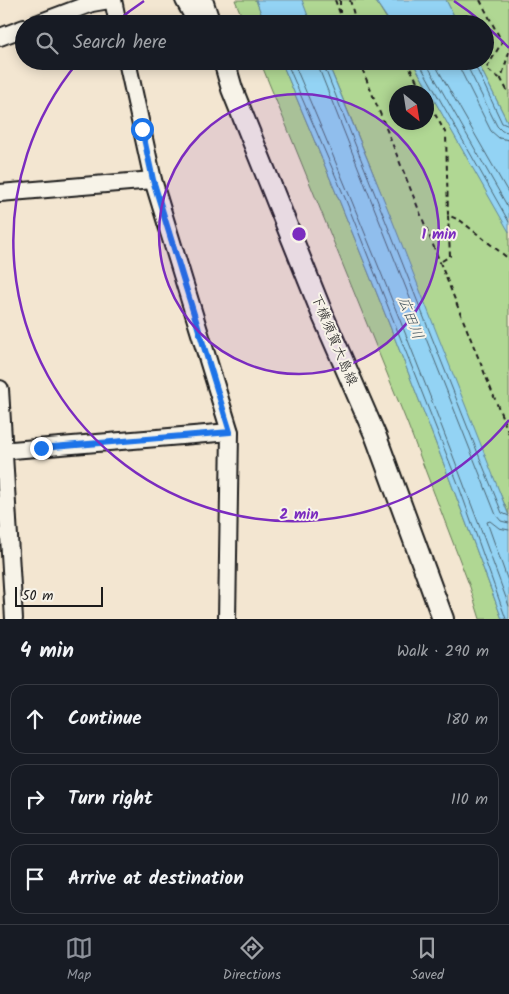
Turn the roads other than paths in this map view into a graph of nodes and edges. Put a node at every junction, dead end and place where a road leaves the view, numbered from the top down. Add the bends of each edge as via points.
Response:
1 (109, 0) edge
2 (113, 0) edge
3 (184, 0) edge
4 (202, 0) edge
5 (92, 1) edge
6 (58, 15) edge
7 (116, 15) edge
8 (192, 15) edge
9 (207, 15) edge
10 (15, 31) edge
11 (0, 37) edge
12 (129, 70) edge
13 (222, 70) edge
14 (227, 70) edge
15 (232, 89) junction
16 (153, 180) junction
17 (0, 192) edge
18 (0, 389) edge
19 (230, 432) junction
20 (2, 451) edge
21 (14, 619) edge
22 (227, 619) edge
23 (443, 619) edge

1 - 5 street
2 - 7 street
3 - 8 street
4 - 9 main road
5 - 6 street
10 - 11 street
12 - 16 street
13 - 15 street
14 - 15 main road, 下横須賀大島線
15 - 23 main road, 下横須賀大島線 via 324,318 376,437
16 - 17 street
16 - 19 street
18 - 20 street
19 - 20 street
19 - 22 street
20 - 21 street

